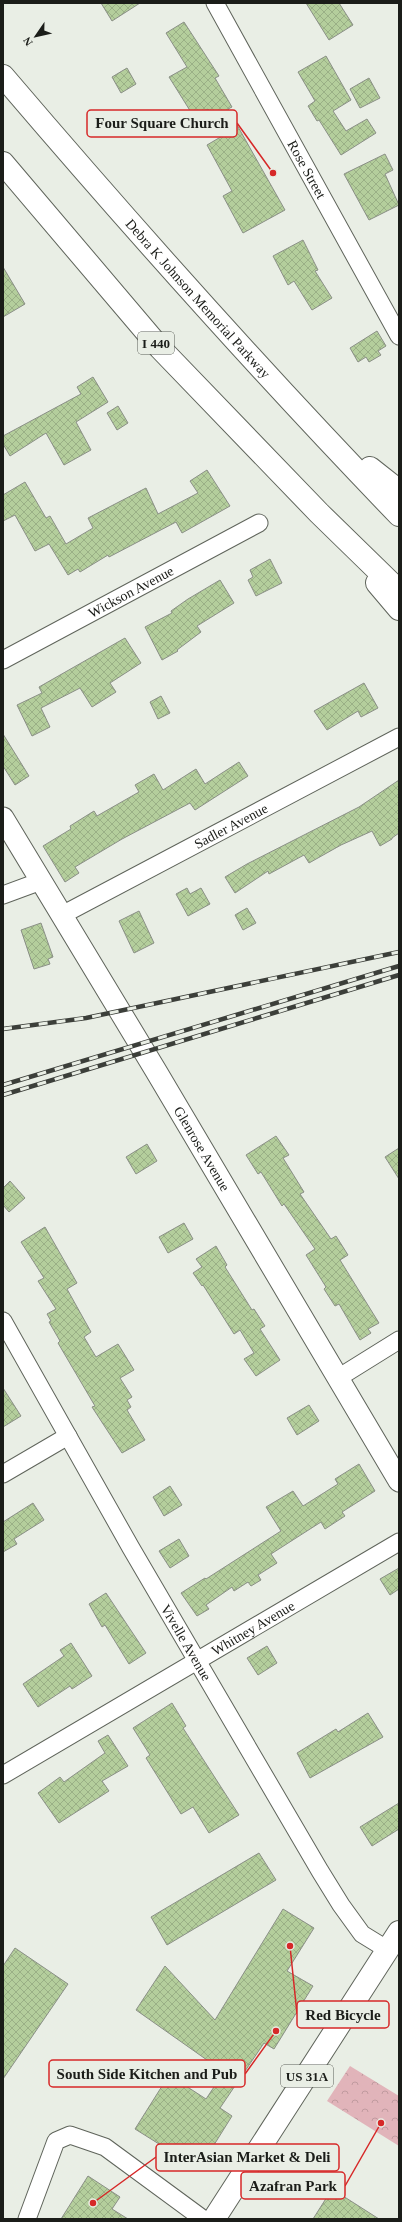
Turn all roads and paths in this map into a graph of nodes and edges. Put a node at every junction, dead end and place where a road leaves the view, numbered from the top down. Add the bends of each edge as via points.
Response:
1 (215, 3) edge
2 (3, 76) edge
3 (3, 163) edge
4 (399, 336) edge
5 (298, 410) junction
6 (399, 491) edge
7 (319, 513) junction
8 (399, 515) edge
9 (259, 523) dead end
10 (399, 591) edge
11 (399, 609) edge
12 (3, 660) edge
13 (399, 737) edge
14 (3, 818) edge
15 (41, 880) junction
16 (3, 895) edge
17 (62, 915) junction
18 (3, 1321) edge
19 (399, 1340) edge
20 (338, 1378) junction
21 (68, 1436) junction
22 (3, 1474) edge
23 (399, 1481) edge
24 (399, 1542) edge
25 (198, 1661) junction
26 (3, 1775) edge
27 (393, 1941) edge
28 (27, 2219) edge
29 (203, 2219) edge
30 (214, 2219) edge

1 - 4 street, Rose Street
2 - 5 main road, Debra K Johnson Memorial Parkway
3 - 7 main road, I 440 via 160,348
5 - 6 main road
5 - 8 main road, Debra K Johnson Memorial Parkway
7 - 10 main road, I 440
7 - 11 main road
9 - 12 street, Wickson Avenue
13 - 17 street, Sadler Avenue
14 - 15 street, Glenrose Avenue
15 - 16 street
15 - 17 street, Glenrose Avenue
17 - 20 street, Glenrose Avenue
18 - 21 street, Vivelle Avenue
19 - 20 street
20 - 23 street, Glenrose Avenue
21 - 22 street
21 - 25 street, Vivelle Avenue
24 - 25 street, Whitney Avenue
25 - 26 street, Whitney Avenue
25 - 27 street, Vivelle Avenue via 341,1905 362,1934
27 - 30 main road, US 31A
28 - 29 street via 56,2141 70,2135 105,2147

